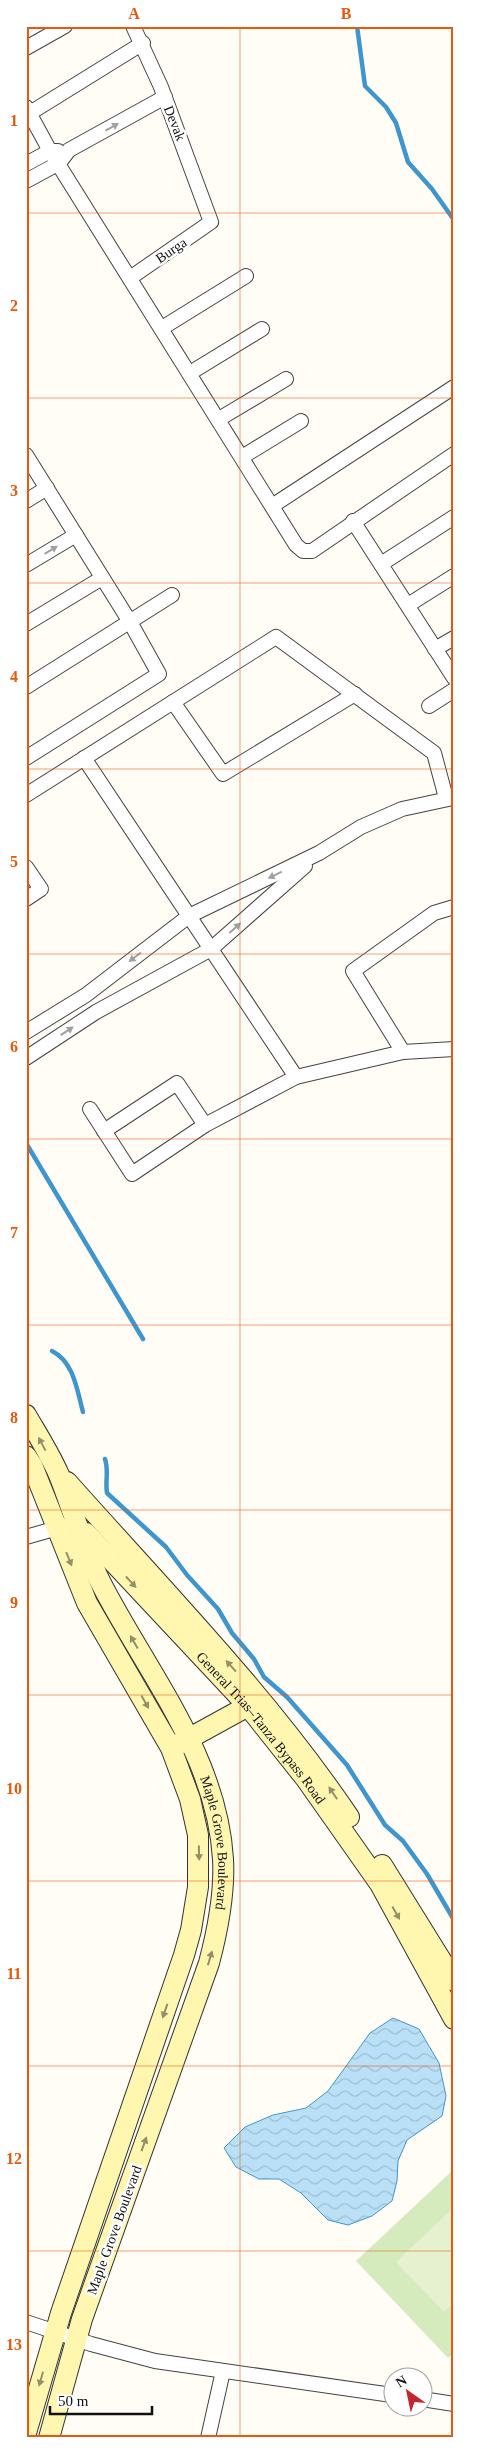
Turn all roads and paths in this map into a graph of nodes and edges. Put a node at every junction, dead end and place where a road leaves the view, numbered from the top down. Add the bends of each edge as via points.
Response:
1 (65, 26) edge
2 (133, 26) edge
3 (142, 43) junction
4 (26, 48) edge
5 (165, 97) junction
6 (28, 110) edge
7 (69, 150) junction
8 (50, 151) junction
9 (59, 163) junction
10 (26, 164) edge
11 (26, 181) edge
12 (211, 222) joint
13 (246, 276) dead end
14 (130, 278) junction
15 (162, 328) junction
16 (262, 329) dead end
17 (190, 373) junction
18 (286, 379) dead end
19 (454, 387) edge
20 (218, 419) junction
21 (300, 421) dead end
22 (454, 454) edge
23 (26, 455) edge
24 (242, 458) junction
25 (47, 488) junction
26 (26, 501) edge
27 (272, 506) junction
28 (454, 517) edge
29 (353, 521) junction
30 (76, 535) junction
31 (381, 564) junction
32 (26, 565) edge
33 (454, 576) edge
34 (102, 578) junction
35 (172, 595) dead end
36 (408, 605) junction
37 (130, 622) junction
38 (26, 624) edge
39 (454, 638) edge
40 (436, 649) junction
41 (454, 678) edge
42 (26, 687) edge
43 (454, 690) edge
44 (356, 694) junction
45 (173, 702) junction
46 (429, 706) dead end
47 (26, 758) edge
48 (84, 758) junction
49 (26, 795) edge
50 (450, 798) edge
51 (319, 854) junction
52 (26, 867) edge
53 (26, 899) edge
54 (454, 907) edge
55 (189, 916) junction
56 (211, 949) junction
57 (86, 995) junction
58 (96, 1012) junction
59 (26, 1032) edge
60 (454, 1049) edge
61 (403, 1052) junction
62 (26, 1058) edge
63 (296, 1077) junction
64 (90, 1109) dead end
65 (205, 1125) junction
66 (104, 1131) junction
67 (26, 1415) edge
68 (29, 1460) edge
69 (58, 1472) junction
70 (77, 1523) junction
71 (57, 1528) junction
72 (26, 1537) edge
73 (248, 1706) junction
74 (188, 1738) junction
75 (171, 1748) junction
76 (454, 1981) edge
77 (454, 2019) edge
78 (26, 2322) edge
79 (55, 2332) junction
80 (76, 2339) junction
81 (223, 2371) junction
82 (382, 2394) edge
83 (432, 2401) edge
84 (454, 2404) edge
85 (26, 2433) edge
86 (49, 2438) edge
87 (208, 2438) edge

1 - 4 street
2 - 3 street, Devak
3 - 5 street, Devak
3 - 6 street
7 -> 5 street
5 - 12 street, Devak
6 - 8 street
7 - 8 street
7 - 9 street
8 - 9 street
8 - 10 street
9 - 11 street
9 - 14 street
12 - 14 street, Burga
13 - 15 street
14 - 15 street
15 - 17 street
16 - 17 street
17 - 20 street
18 - 20 street
19 - 27 street
20 - 24 street
21 - 24 street
22 - 29 street
23 - 25 street
24 - 27 street
25 - 26 street
25 - 30 street
27 - 29 street via 303,551 312,551
28 - 31 street
29 - 31 street
32 -> 30 street
30 - 34 street
31 - 36 street
33 - 36 street
34 - 37 street
34 - 38 street
35 - 37 street
36 - 40 street
37 - 42 street
37 - 47 street via 159,674
39 - 40 street
40 - 41 street
43 - 46 street
44 - 45 street via 276,637
44 - 45 street via 223,774
44 - 50 street via 434,752
45 - 48 street
48 - 49 street
48 - 55 street
50 - 51 street via 394,812 361,826
51 -> 55 street
56 -> 51 street
52 - 53 street via 41,889
54 - 61 street via 434,913 353,970
55 - 56 street
55 -> 57 street
56 - 58 street
56 - 63 street
57 - 58 street
57 - 59 street
62 -> 58 street
60 - 61 street
61 - 63 street
63 - 65 street
64 - 66 street
65 - 66 street via 177,1083
65 - 66 street via 132,1174
69 -> 67 street, Maple Grove Boulevard
68 - 70 street, General Trias–Tanza Bypass Road
68 - 71 street, Maple Grove Boulevard
69 - 70 street, Maple Grove Boulevard
76 -> 69 street, General Trias–Tanza Bypass Road via 399,1890 313,1764 261,1699
70 - 71 street
70 -> 73 street, General Trias–Tanza Bypass Road
74 -> 70 street, Maple Grove Boulevard via 102,1586
71 - 72 street
71 -> 75 street, Maple Grove Boulevard via 87,1604
73 - 74 street
73 -> 77 street, General Trias–Tanza Bypass Road via 306,1778 380,1884
74 - 75 street
80 -> 74 street, Maple Grove Boulevard via 209,1963 216,1934 223,1882 220,1834 209,1788
75 -> 79 street, Maple Grove Boulevard via 190,1800 198,1835 195,1915
78 - 79 street
79 - 80 street
79 -> 85 street, Maple Grove Boulevard
80 - 81 street via 155,2361
80 - 86 street, Maple Grove Boulevard
81 - 82 street
81 - 87 street
83 - 84 street

